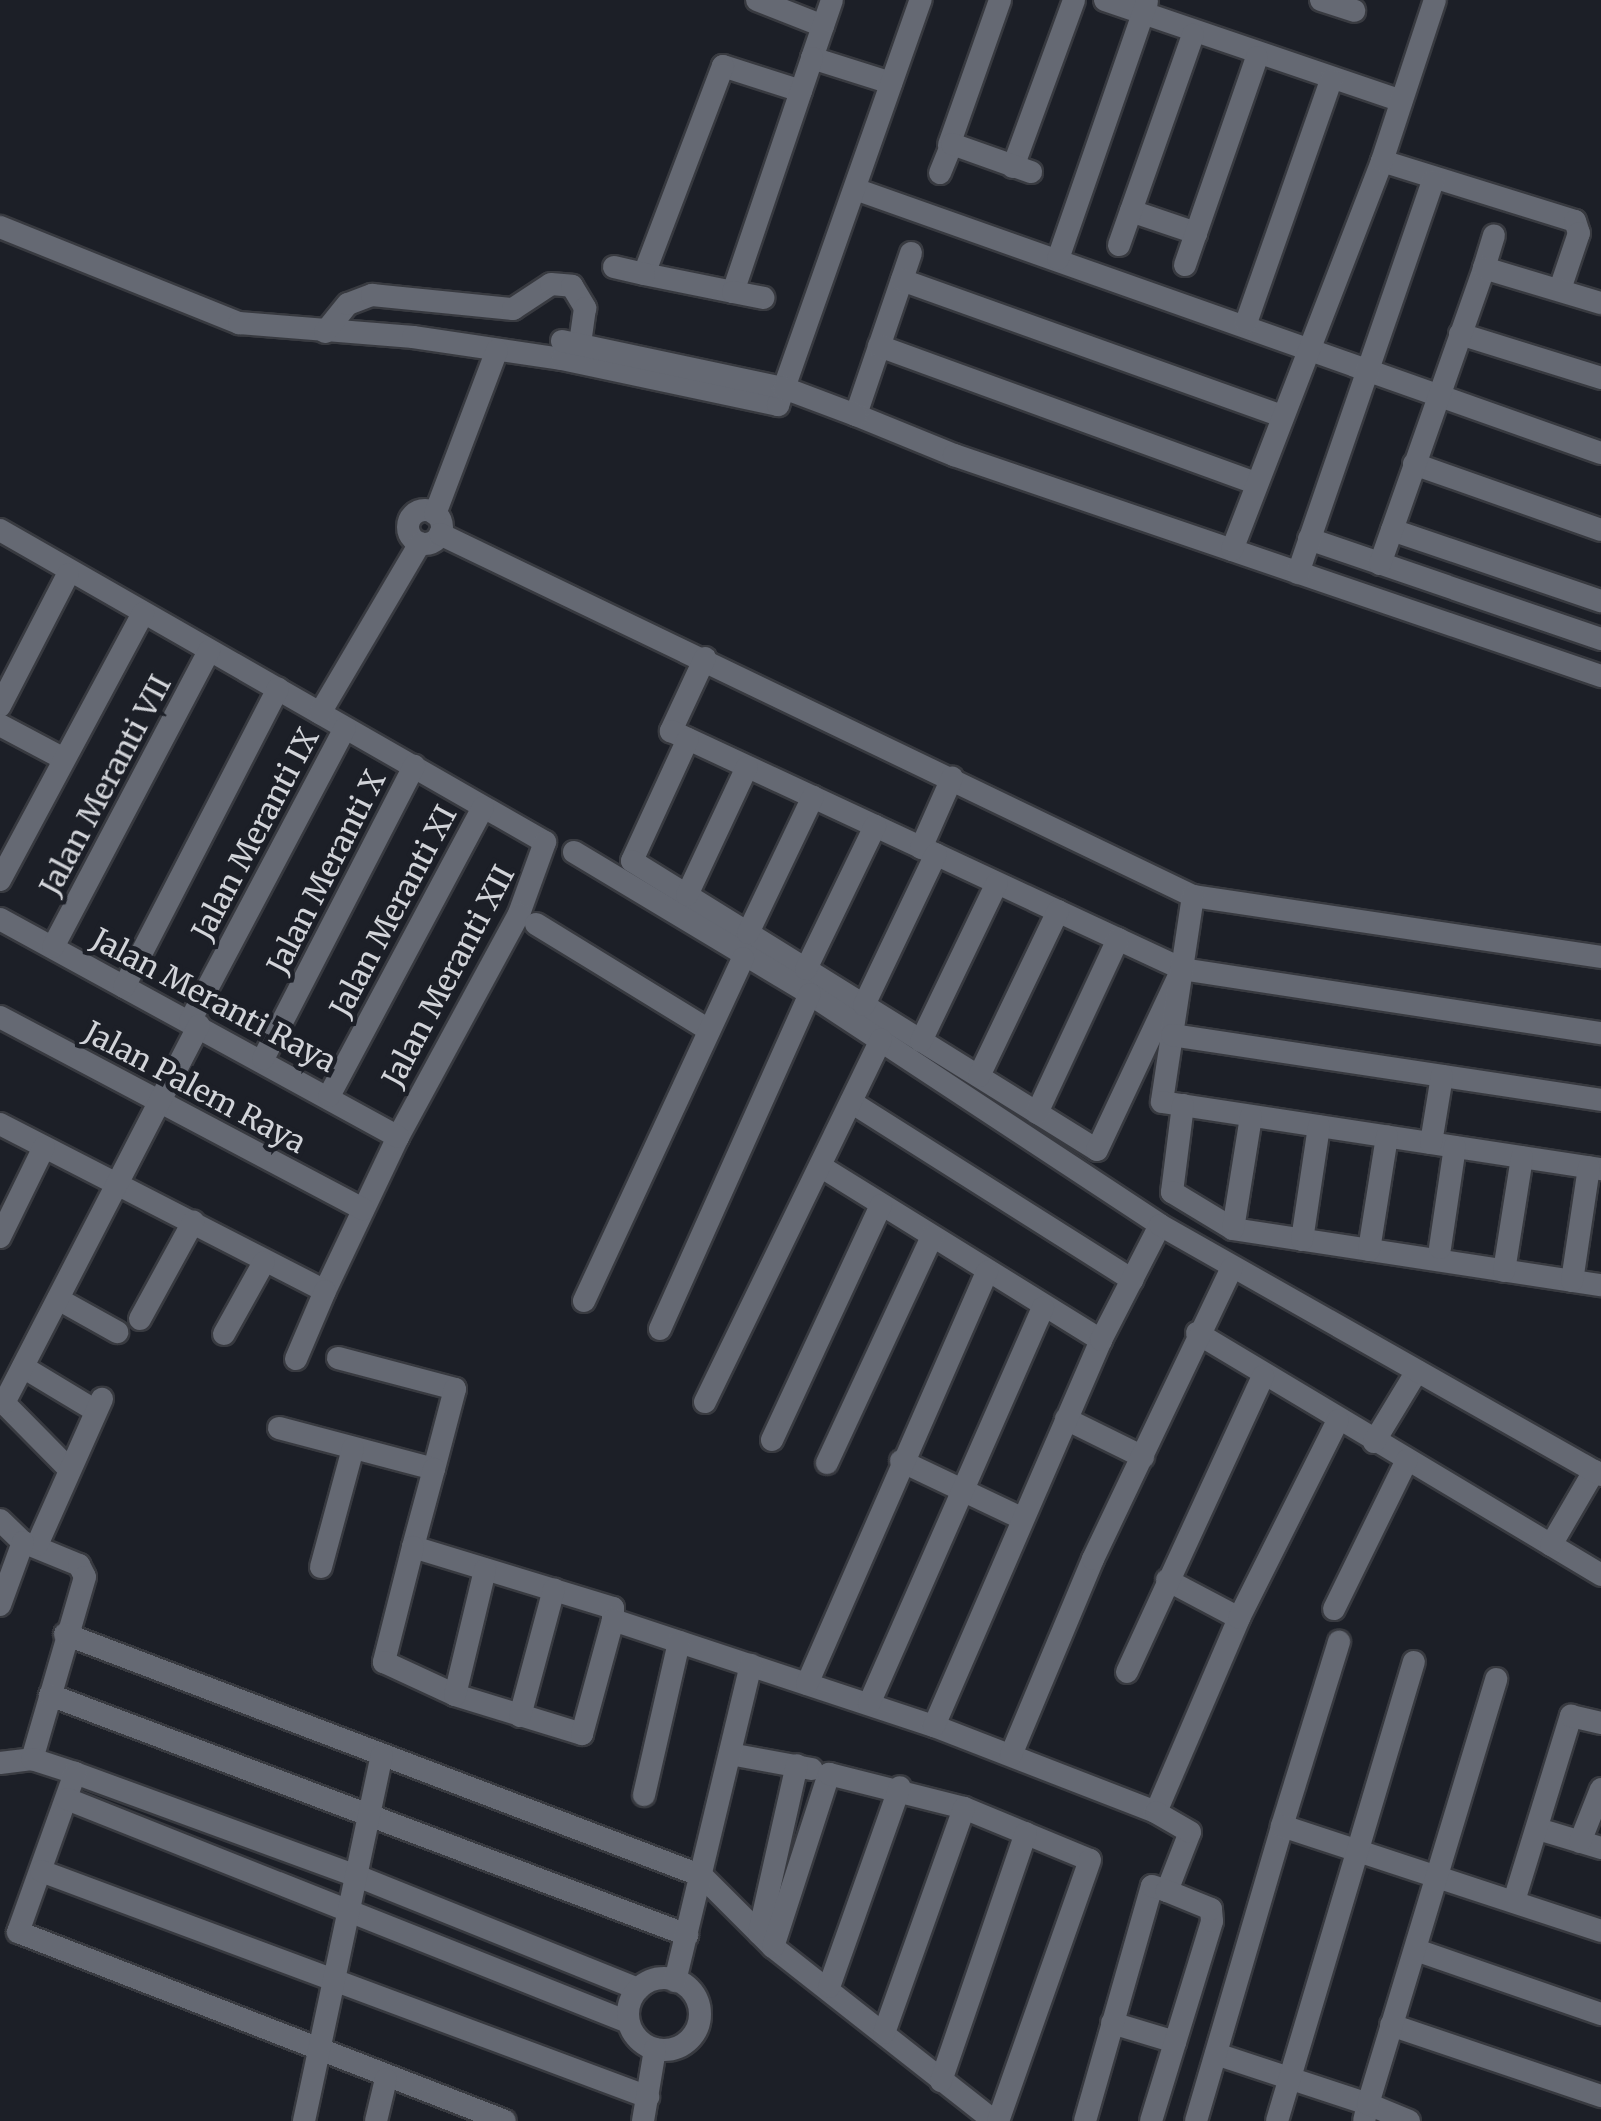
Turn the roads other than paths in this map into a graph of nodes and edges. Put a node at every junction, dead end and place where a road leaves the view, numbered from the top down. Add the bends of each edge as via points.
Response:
1 (757, 0) edge
2 (832, 0) edge
3 (920, 0) edge
4 (1000, 0) edge
5 (1074, 0) edge
6 (1105, 0) edge
7 (1321, 0) edge
8 (1435, 0) edge
9 (1145, 6) edge
10 (1353, 14) edge
11 (823, 26) junction
12 (1194, 35) junction
13 (1257, 56) junction
14 (812, 58) junction
15 (1331, 80) junction
16 (891, 84) junction
17 (801, 91) junction
18 (1401, 101) junction
19 (949, 145) junction
20 (1382, 161) junction
21 (940, 173) dead end
22 (1433, 182) junction
23 (855, 189) junction
24 (1131, 211) junction
25 (0, 227) edge
26 (1196, 234) junction
27 (1494, 236) dead end
28 (1119, 245) dead end
29 (910, 253) dead end
30 (1058, 259) junction
31 (1184, 265) dead end
32 (614, 267) dead end
33 (1484, 268) junction
34 (644, 274) junction
35 (902, 280) junction
36 (1560, 289) junction
37 (732, 292) junction
38 (763, 298) dead end
39 (1601, 303) edge
40 (1246, 324) junction
41 (325, 332) junction
42 (1460, 334) junction
43 (880, 346) junction
44 (1308, 348) junction
45 (498, 350) junction
46 (636, 366) junction
47 (1367, 372) junction
48 (1601, 378) edge
49 (784, 388) junction
50 (1437, 397) junction
51 (856, 414) junction
52 (1280, 415) junction
53 (1601, 453) edge
54 (1414, 464) junction
55 (1255, 483) junction
56 (432, 530) junction
57 (1392, 530) junction
58 (1601, 530) edge
59 (1, 532) edge
60 (1310, 539) junction
61 (1232, 550) junction
62 (1380, 564) junction
63 (1298, 573) junction
64 (68, 574) junction
65 (1601, 601) edge
66 (143, 613) junction
67 (1601, 639) edge
68 (209, 651) junction
69 (705, 658) junction
70 (1601, 676) edge
71 (278, 688) junction
72 (0, 706) edge
73 (320, 713) junction
74 (0, 726) edge
75 (345, 728) junction
76 (688, 740) junction
77 (64, 759) junction
78 (414, 766) junction
79 (747, 767) junction
80 (952, 778) junction
81 (813, 797) junction
82 (483, 807) junction
83 (875, 826) junction
84 (928, 851) junction
85 (574, 852) dead end
86 (0, 880) edge
87 (997, 883) junction
88 (687, 895) junction
89 (1193, 896) junction
90 (1058, 911) junction
91 (0, 918) edge
92 (536, 924) dead end
93 (748, 933) junction
94 (1118, 939) junction
95 (54, 947) junction
96 (1601, 957) edge
97 (742, 958) junction
98 (806, 969) junction
99 (1182, 969) junction
100 (124, 987) junction
101 (810, 994) junction
102 (864, 1005) junction
103 (0, 1017) edge
104 (195, 1023) junction
105 (709, 1030) junction
106 (1601, 1033) edge
107 (1172, 1035) junction
108 (881, 1040) junction
109 (921, 1041) junction
110 (263, 1059) junction
111 (979, 1076) junction
112 (1442, 1076) junction
113 (329, 1096) junction
114 (1601, 1100) edge
115 (160, 1102) junction
116 (851, 1102) junction
117 (1183, 1105) junction
118 (1038, 1113) junction
119 (1251, 1116) junction
120 (0, 1124) edge
121 (1319, 1126) junction
122 (1387, 1136) junction
123 (398, 1137) junction
124 (1431, 1143) junction
125 (1455, 1146) junction
126 (44, 1147) junction
127 (1522, 1157) junction
128 (820, 1166) junction
129 (1595, 1168) edge
130 (119, 1182) junction
131 (881, 1205) junction
132 (363, 1210) junction
133 (193, 1222) junction
134 (1160, 1225) junction
135 (1233, 1230) junction
136 (0, 1237) edge
137 (932, 1238) junction
138 (1302, 1240) junction
139 (1440, 1248) dead end
140 (1369, 1250) junction
141 (264, 1262) junction
142 (1232, 1268) junction
143 (1504, 1270) junction
144 (987, 1272) junction
145 (1133, 1280) junction
146 (1572, 1281) junction
147 (1601, 1285) edge
148 (325, 1291) junction
149 (58, 1299) junction
150 (584, 1301) dead end
151 (1043, 1308) junction
152 (140, 1318) dead end
153 (660, 1329) dead end
154 (117, 1332) dead end
155 (224, 1334) dead end
156 (1197, 1334) junction
157 (1101, 1340) junction
158 (338, 1358) dead end
159 (296, 1359) dead end
160 (23, 1367) junction
161 (1417, 1370) junction
162 (1264, 1376) junction
163 (2, 1401) edge
164 (705, 1402) dead end
165 (1066, 1419) junction
166 (1338, 1420) junction
167 (279, 1428) dead end
168 (772, 1440) dead end
169 (1374, 1442) junction
170 (353, 1448) junction
171 (1143, 1457) junction
172 (1407, 1460) junction
173 (901, 1461) junction
174 (827, 1463) dead end
175 (68, 1468) junction
176 (434, 1469) junction
177 (1598, 1472) edge
178 (960, 1487) junction
179 (1021, 1518) junction
180 (0, 1520) edge
181 (30, 1543) junction
182 (1551, 1545) junction
183 (413, 1547) junction
184 (321, 1567) dead end
185 (485, 1570) junction
186 (1601, 1574) edge
187 (1166, 1580) junction
188 (554, 1589) junction
189 (0, 1605) edge
190 (1334, 1609) dead end
191 (1239, 1618) junction
192 (612, 1620) junction
193 (65, 1634) junction
194 (679, 1642) junction
195 (1339, 1642) dead end
196 (1414, 1662) dead end
197 (751, 1665) junction
198 (1127, 1672) dead end
199 (1496, 1679) dead end
200 (807, 1684) junction
201 (50, 1695) junction
202 (455, 1695) junction
203 (869, 1704) junction
204 (520, 1716) junction
205 (1601, 1723) edge
206 (934, 1726) junction
207 (730, 1754) junction
208 (382, 1755) junction
209 (1011, 1756) junction
210 (32, 1759) junction
211 (0, 1762) edge
212 (798, 1765) junction
213 (75, 1773) junction
214 (830, 1774) junction
215 (900, 1787) junction
216 (1601, 1789) edge
217 (644, 1796) dead end
218 (67, 1798) junction
219 (964, 1808) junction
220 (1156, 1812) junction
221 (371, 1818) junction
222 (1282, 1826) junction
223 (1538, 1828) junction
224 (1026, 1834) junction
225 (1590, 1845) edge
226 (1360, 1850) junction
227 (41, 1870) junction
228 (1438, 1873) junction
229 (702, 1876) junction
230 (356, 1879) junction
231 (1167, 1891) junction
232 (1514, 1901) junction
233 (349, 1909) junction
234 (1601, 1931) edge
235 (687, 1935) junction
236 (766, 1940) junction
237 (1416, 1950) junction
238 (336, 1980) junction
239 (675, 1981) junction
240 (829, 1988) junction
241 (638, 1989) junction
242 (1601, 2014) edge
243 (628, 2022) junction
244 (1112, 2022) junction
245 (1391, 2025) junction
246 (884, 2033) junction
247 (1175, 2042) junction
248 (655, 2049) junction
249 (319, 2050) junction
250 (1216, 2054) junction
251 (1289, 2078) junction
252 (386, 2079) junction
253 (942, 2081) junction
254 (1601, 2096) edge
255 (447, 2111) edge
256 (650, 2112) edge
257 (1366, 2113) edge
258 (304, 2121) edge
259 (376, 2121) edge
260 (505, 2121) edge
261 (996, 2121) edge
262 (1085, 2121) edge
263 (1151, 2121) edge
264 (1196, 2121) edge
265 (1277, 2121) edge
266 (1410, 2121) edge

1 - 11 street
2 - 11 street
3 - 16 street
4 - 19 street
5 - 19 street via 1022,170
6 - 9 street
7 - 10 street
8 - 18 street
9 - 12 street
9 - 30 street
11 - 14 street
12 - 13 street
12 - 24 street
13 - 15 street
13 - 26 street
14 - 16 street
14 - 17 street
15 - 18 street
15 - 40 street
16 - 23 street
17 - 34 street via 723,66
17 - 37 street
18 - 20 street
19 - 21 street
20 - 22 street
20 - 44 street
22 - 36 street via 1575,221 1579,233
22 - 47 street
23 - 30 street
23 - 49 street
24 - 26 street
24 - 28 street
25 - 41 street via 186,307 239,323
26 - 31 street
27 - 33 street
29 - 35 street
30 - 40 street
32 - 34 street
33 - 36 street
33 - 42 street
34 - 37 street
35 - 43 street
35 - 52 street
36 - 39 street
37 - 38 street
40 - 44 street
41 - 45 street
41 - 46 street via 348,304 372,295 513,309 551,284 572,286 584,308 571,343
42 - 48 street
42 - 50 street
43 - 51 street
43 - 55 street
44 - 47 street
44 - 52 street
45 - 46 street
45 - 56 street
46 - 49 street via 778,405
47 - 50 street
47 - 60 street
49 - 51 street
50 - 53 street
50 - 54 street
51 - 61 street via 954,455
52 - 55 street
54 - 57 street
54 - 58 street
55 - 61 street
56 - 69 street
56 - 73 street
57 - 62 street
57 - 65 street
59 - 64 street
60 - 62 street
60 - 63 street
61 - 63 street
62 - 67 street
63 - 70 street
64 - 66 street
64 - 72 street
66 - 68 street
66 - 77 street
68 - 71 street
68 - 95 street, Jalan Meranti VII
69 - 76 street via 671,732
69 - 80 street
71 - 73 street
71 - 100 street
73 - 75 street
74 - 77 street
75 - 78 street
75 - 104 street, Jalan Meranti IX
76 - 79 street
76 - 88 street via 632,861
77 - 86 street
78 - 82 street
78 - 110 street, Jalan Meranti X
79 - 81 street
79 - 88 street
80 - 84 street
80 - 89 street
81 - 83 street
81 - 93 street
82 - 113 street, Jalan Meranti XI
82 - 123 street, Jalan Meranti XII via 546,842 519,914
83 - 84 street
83 - 98 street
84 - 87 street
84 - 102 street
85 - 97 street
87 - 90 street
87 - 109 street
88 - 93 street
89 - 96 street
89 - 99 street
90 - 94 street
90 - 111 street
91 - 95 street, Jalan Meranti Raya
92 - 105 street
93 - 98 street
94 - 99 street
94 - 118 street
95 - 100 street, Jalan Meranti Raya
97 - 101 street
97 - 105 street
98 - 102 street
99 - 106 street
99 - 107 street
99 - 118 street via 1097,1150
100 - 104 street, Jalan Meranti Raya
101 - 108 street
101 - 153 street
102 - 109 street
103 - 115 street, Jalan Palem Raya
104 - 110 street, Jalan Meranti Raya
104 - 115 street, Jalan Meranti IX
105 - 150 street
107 - 112 street
107 - 117 street via 1162,1102
108 - 116 street
108 - 134 street
109 - 111 street
110 - 113 street, Jalan Meranti Raya
111 - 118 street
112 - 114 street
112 - 124 street
113 - 123 street, Jalan Meranti Raya
115 - 130 street, Jalan Meranti IX
115 - 132 street, Jalan Palem Raya
116 - 128 street
116 - 145 street
117 - 119 street
117 - 135 street via 1172,1192
119 - 121 street
119 - 135 street
120 - 126 street
121 - 122 street
121 - 138 street
122 - 124 street
122 - 140 street
123 - 132 street, Jalan Meranti XII
124 - 125 street
125 - 127 street
125 - 139 street
126 - 130 street
126 - 136 street
127 - 129 street
127 - 143 street
128 - 131 street
128 - 164 street
129 - 146 street
130 - 133 street
130 - 149 street, Jalan Meranti IX
131 - 137 street
131 - 168 street
132 - 148 street, Jalan Meranti XII
133 - 141 street
133 - 152 street
134 - 142 street
134 - 145 street
135 - 138 street
137 - 144 street
137 - 174 street
138 - 140 street
140 - 143 street
141 - 148 street
141 - 155 street
142 - 156 street
142 - 161 street
143 - 146 street
144 - 151 street
144 - 173 street
145 - 157 street
146 - 147 street
148 - 159 street, Jalan Meranti XII
149 - 154 street
149 - 160 street, Jalan Meranti IX
151 - 157 street
151 - 178 street
156 - 162 street
156 - 171 street
157 - 165 street
158 - 176 street via 455,1389
160 - 163 street, Jalan Meranti IX
160 - 175 street via 99,1405
161 - 169 street
161 - 177 street
162 - 166 street
162 - 187 street
163 - 175 street
165 - 171 street
165 - 179 street
166 - 169 street
166 - 191 street
167 - 170 street
169 - 172 street
170 - 176 street
170 - 184 street
171 - 209 street
172 - 182 street
172 - 190 street
173 - 178 street
173 - 200 street
175 - 181 street
176 - 183 street
177 - 182 street
178 - 179 street
178 - 203 street
179 - 206 street
180 - 181 street
181 - 189 street
181 - 193 street via 84,1571
182 - 186 street
183 - 185 street
183 - 202 street via 384,1662
185 - 188 street
185 - 202 street
187 - 191 street
187 - 198 street
188 - 192 street via 613,1608
188 - 204 street
191 - 220 street
192 - 194 street
192 - 204 street via 585,1732
193 - 201 street
193 - 208 street
194 - 197 street
194 - 217 street
195 - 222 street
196 - 226 street
197 - 200 street
197 - 207 street
199 - 228 street
200 - 203 street
201 - 210 street
201 - 221 street
202 - 204 street
203 - 206 street
205 - 223 street via 1572,1716
206 - 209 street
207 - 212 street
207 - 229 street
208 - 221 street
208 - 229 street
209 - 220 street
210 - 211 street
210 - 213 street
212 - 214 street
212 - 236 street
213 - 218 street
213 - 230 street
214 - 215 street
214 - 236 street
215 - 219 street
215 - 240 street
216 - 225 street
218 - 227 street
218 - 233 street
219 - 224 street
219 - 246 street
220 - 231 street via 1190,1832
221 - 230 street
221 - 235 street
222 - 226 street
222 - 250 street
223 - 225 street
223 - 232 street
224 - 253 street
224 - 261 street via 1090,1860
226 - 228 street
226 - 251 street
227 - 238 street
227 - 249 street via 18,1926 24,1937
228 - 232 street
228 - 237 street
229 - 235 street
229 - 236 street
230 - 233 street
230 - 241 street
231 - 244 street via 1152,1886
231 - 247 street via 1212,1914
232 - 234 street
233 - 238 street
233 - 243 street
235 - 239 street
236 - 240 street
237 - 242 street
237 - 245 street
238 - 249 street
238 - 256 street
239 - 241 street via 652,1980
239 - 248 street via 696,1998 695,2032 683,2045
240 - 246 street
241 - 243 street
243 - 248 street via 636,2038
244 - 247 street
244 - 262 street
245 - 254 street
245 - 257 street
246 - 253 street
247 - 263 street
248 - 256 street
249 - 252 street
249 - 258 street
250 - 251 street
250 - 264 street
251 - 257 street
251 - 265 street
252 - 255 street
252 - 259 street
253 - 261 street
255 - 260 street
257 - 266 street

